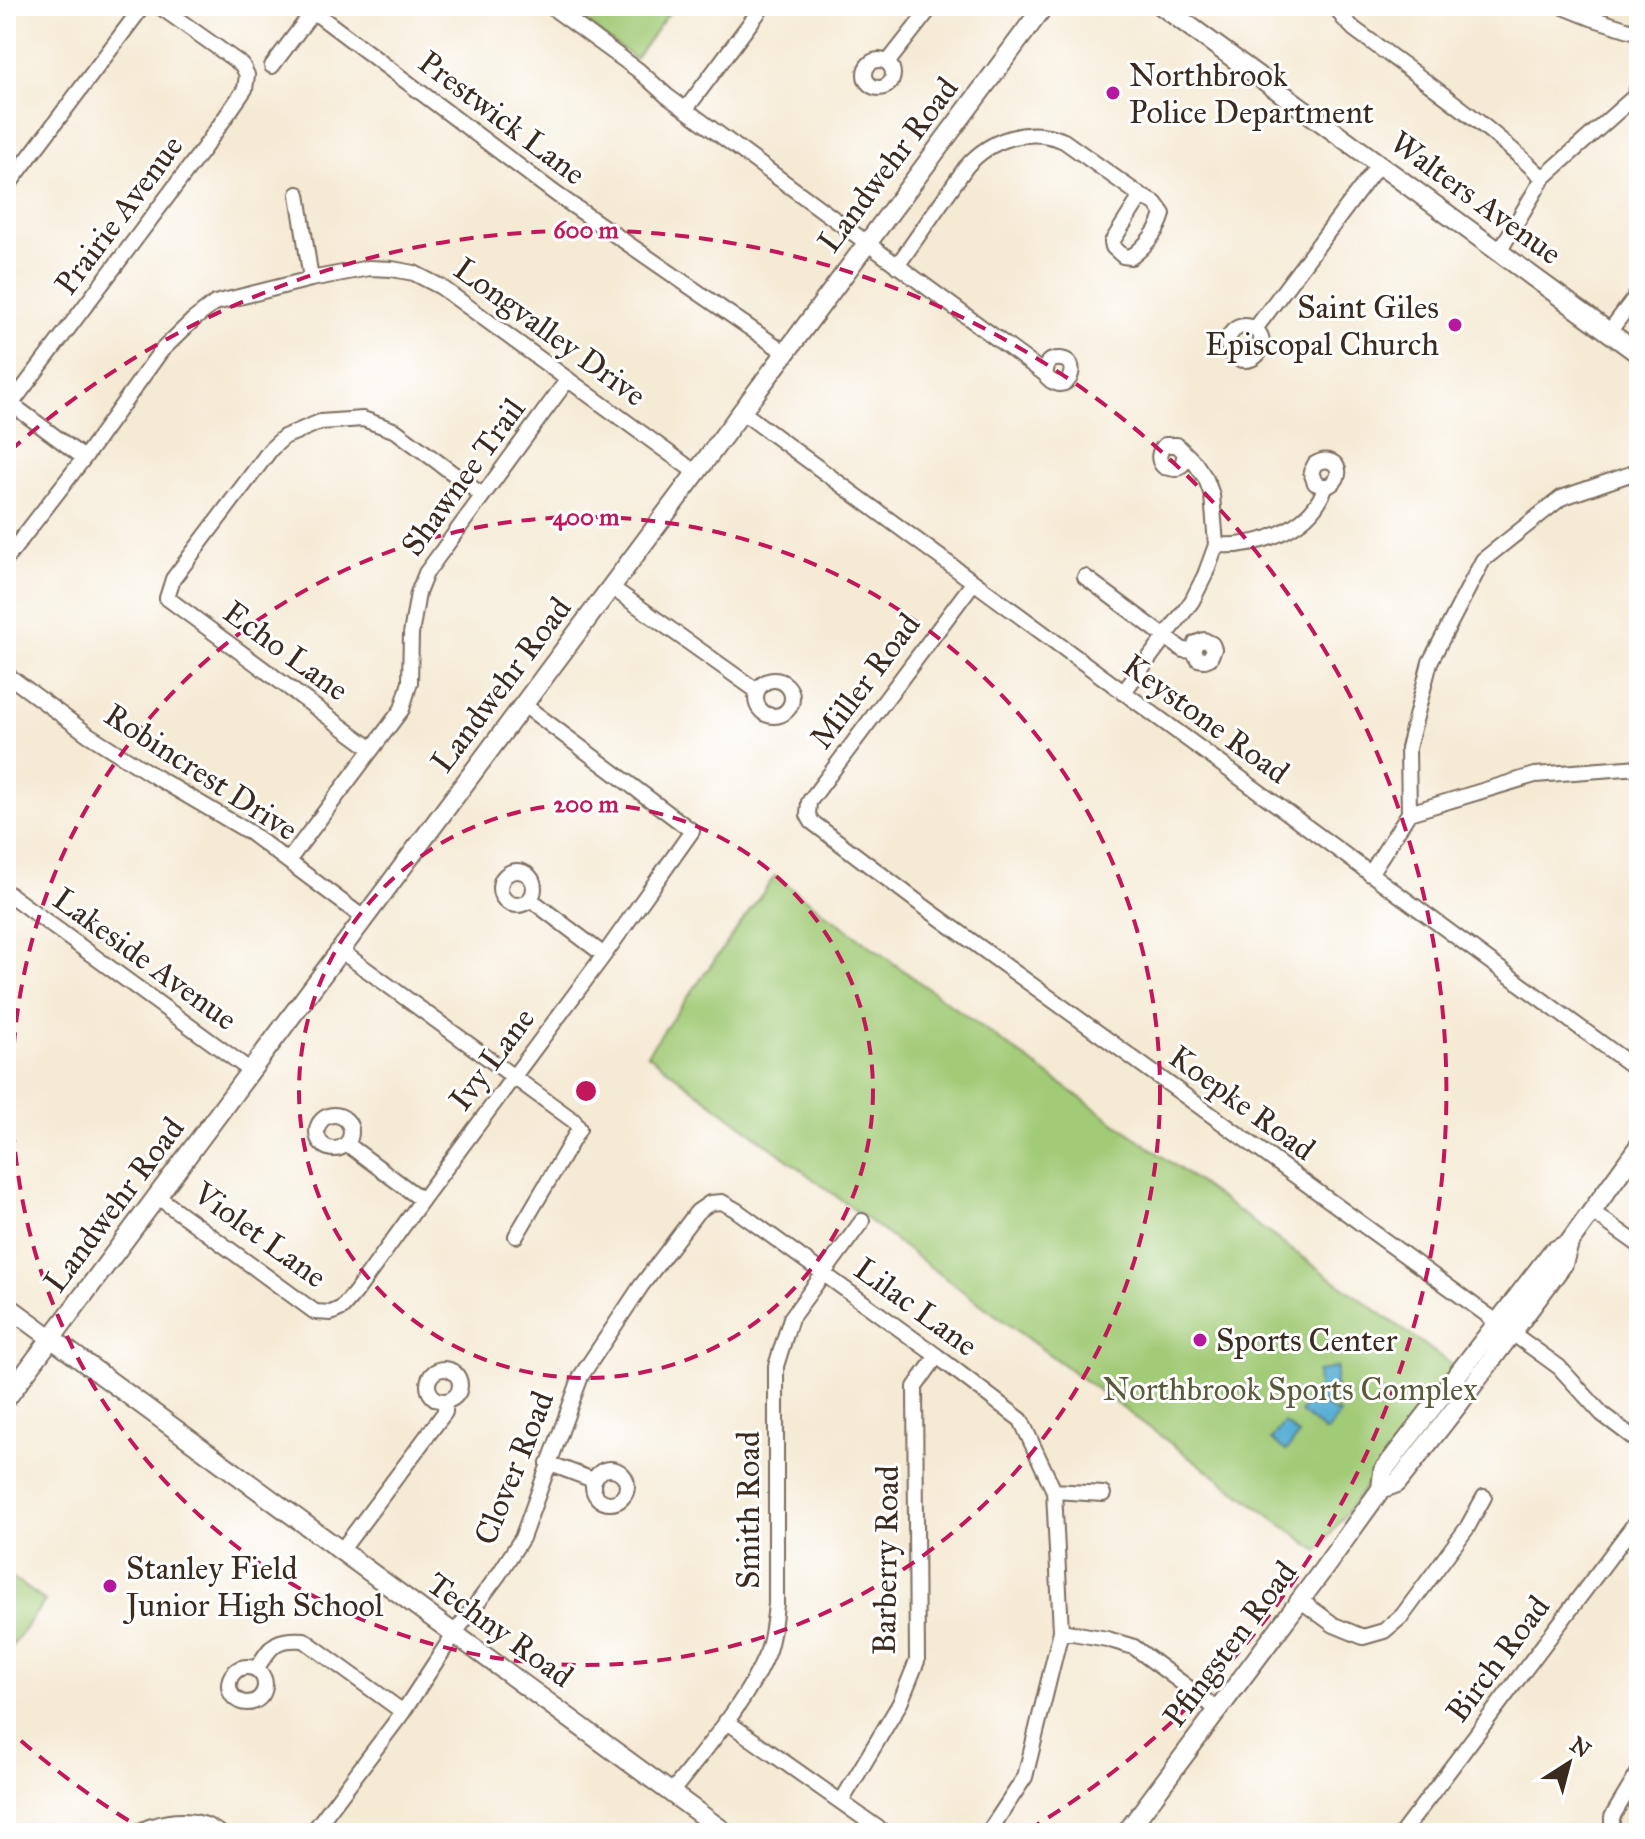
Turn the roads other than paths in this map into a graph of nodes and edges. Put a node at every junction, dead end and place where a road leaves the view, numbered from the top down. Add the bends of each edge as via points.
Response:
1 (143, 6) edge
2 (159, 6) edge
3 (550, 6) edge
4 (763, 6) edge
5 (932, 6) edge
6 (1044, 6) edge
7 (1162, 6) edge
8 (1336, 6) edge
9 (1561, 6) edge
10 (312, 8) edge
11 (1639, 33) edge
12 (888, 62) dead end
13 (272, 66) dead end
14 (1638, 93) edge
15 (686, 109) junction
16 (1379, 164) junction
17 (1543, 178) junction
18 (6, 188) edge
19 (298, 194) dead end
20 (1141, 196) dead end
21 (867, 243) junction
22 (1499, 252) junction
23 (897, 266) junction
24 (311, 279) junction
25 (1639, 292) edge
26 (1255, 329) dead end
27 (1609, 332) junction
28 (786, 353) junction
29 (1639, 354) edge
30 (1045, 374) dead end
31 (568, 379) junction
32 (8, 405) edge
33 (741, 411) junction
34 (1185, 454) dead end
35 (84, 458) junction
36 (1639, 471) edge
37 (695, 472) junction
38 (1325, 487) dead end
39 (482, 495) junction
40 (1216, 545) junction
41 (6, 559) edge
42 (1085, 577) dead end
43 (973, 583) junction
44 (611, 587) junction
45 (1164, 636) junction
46 (1193, 651) dead end
47 (6, 674) edge
48 (757, 691) dead end
49 (1123, 693) junction
50 (524, 705) junction
51 (372, 749) junction
52 (1639, 767) edge
53 (1409, 813) junction
54 (808, 815) joint
55 (288, 861) junction
56 (1370, 874) junction
57 (6, 892) edge
58 (530, 899) dead end
59 (365, 919) junction
60 (341, 951) junction
61 (604, 955) junction
62 (251, 1071) junction
63 (1639, 1071) edge
64 (513, 1077) junction
65 (347, 1144) dead end
66 (1639, 1146) edge
67 (158, 1197) junction
68 (422, 1200) junction
69 (710, 1203) joint
70 (1591, 1211) junction
71 (862, 1221) dead end
72 (516, 1236) dead end
73 (1639, 1245) edge
74 (823, 1274) junction
75 (6, 1305) edge
76 (331, 1313) joint
77 (1504, 1328) junction
78 (52, 1339) junction
79 (937, 1356) junction
80 (6, 1399) edge
81 (445, 1401) dead end
82 (1639, 1442) edge
83 (548, 1463) junction
84 (593, 1480) dead end
85 (1054, 1491) junction
86 (1103, 1494) dead end
87 (1484, 1497) dead end
88 (1639, 1518) edge
89 (341, 1551) junction
90 (1300, 1600) junction
91 (1061, 1631) junction
92 (454, 1634) junction
93 (256, 1669) dead end
94 (1218, 1710) junction
95 (403, 1712) junction
96 (726, 1721) junction
97 (1639, 1772) edge
98 (671, 1793) junction
99 (841, 1802) junction
100 (1409, 1830) edge
101 (136, 1833) edge
102 (220, 1833) edge
103 (312, 1833) edge
104 (726, 1833) edge
105 (885, 1833) edge
106 (988, 1833) edge
107 (1126, 1833) edge
108 (1612, 1833) edge

1 - 18 street
2 - 32 street, Prairie Avenue via 242,65 245,89
3 - 15 street
4 - 15 street
5 - 12 street
6 - 21 main road, Landwehr Road
7 - 16 main road, Walters Avenue
8 - 17 street via 1354,29 1456,103
9 - 11 street
10 - 13 street
10 - 28 street, Prestwick Lane via 556,194
14 - 17 street
15 - 21 street
16 - 22 main road, Walters Avenue
16 - 26 street
17 - 22 street
19 - 24 street
20 - 23 street via 1052,136 1001,140 966,167
21 - 23 street
21 - 28 main road, Landwehr Road
22 - 27 main road, Walters Avenue
23 - 30 street
24 - 31 street, Longvalley Drive via 369,268 414,273
24 - 35 street, Longvalley Drive via 215,303 193,320 161,351
25 - 27 street
27 - 29 main road, Walters Avenue
28 - 33 main road, Landwehr Road
31 - 37 street, Longvalley Drive
31 - 39 street, Shawnee Trail
32 - 35 street
33 - 37 main road, Landwehr Road
33 - 43 street, Keystone Road
34 - 40 street via 1212,495
35 - 41 street, Longvalley Drive
36 - 53 street via 1561,498 1483,560 1430,662 1408,748
37 - 44 main road, Landwehr Road
38 - 40 street via 1309,514 1286,530 1260,541
39 - 51 street, Shawnee Trail via 426,573 413,620 410,682 402,709
39 - 51 street, Echo Lane via 396,431 363,419 311,425 284,437 259,462 173,579 167,598
40 - 45 street via 1192,601
42 - 45 street
43 - 49 street, Keystone Road
43 - 54 street, Miller Road via 809,802
44 - 48 street
44 - 50 main road, Landwehr Road
45 - 46 street
45 - 49 street
47 - 55 street, Robincrest Drive via 89,735
49 - 56 street, Keystone Road
50 - 59 main road, Landwehr Road
50 - 61 street, Ivy Lane via 692,831
51 - 55 street, Shawnee Trail
52 - 53 street via 1535,775
53 - 56 street
54 - 77 street, Koepke Road via 919,903
55 - 59 street, Robincrest Drive
56 - 63 street, Keystone Road
57 - 62 street, Lakeside Avenue
58 - 61 street
59 - 60 main road, Landwehr Road
60 - 62 main road, Landwehr Road
60 - 64 street
61 - 64 street, Ivy Lane
62 - 67 main road, Landwehr Road
64 - 68 street, Ivy Lane
64 - 72 street via 579,1129
65 - 68 street
66 - 70 main road, Pfingsten Road
67 - 76 street, Violet Lane via 315,1312
67 - 78 main road, Landwehr Road
68 - 76 street, Ivy Lane via 355,1293
69 - 74 street, Lilac Lane via 722,1202 736,1210
69 - 83 street, Clover Road via 697,1212 581,1376
70 - 73 street
70 - 77 main road, Pfingsten Road via 1569,1243 1552,1252
71 - 74 street, Smith Road
74 - 79 street, Lilac Lane
74 - 96 street, Smith Road via 791,1318 776,1366 773,1632 747,1692
75 - 78 main road, Techny Road
77 - 82 street, Koepke Road via 1559,1367 1602,1414
77 - 90 main road, Pfingsten Road via 1454,1396 1383,1471 1381,1489
78 - 80 main road, Landwehr Road
78 - 89 main road, Techny Road
79 - 85 street, Lilac Lane via 1021,1420
79 - 99 street, Barberry Road via 915,1387 917,1661 900,1703
81 - 89 street via 445,1412
83 - 84 street
83 - 92 street, Clover Road via 522,1538
85 - 86 street
85 - 91 street
87 - 90 street via 1402,1616 1384,1631 1363,1637 1334,1625
88 - 100 street, Birch Road
89 - 92 main road, Techny Road
90 - 94 main road, Pfingsten Road
91 - 94 street via 1134,1647
91 - 106 street via 1025,1777
92 - 95 street, Clover Road
92 - 98 main road, Techny Road
93 - 95 street via 276,1643 304,1640
94 - 107 main road, Pfingsten Road
95 - 103 street, Clover Road
96 - 98 street, Smith Road
96 - 99 street
97 - 108 street via 1612,1817
98 - 104 main road, Techny Road
99 - 105 street
101 - 102 street via 179,1822 202,1824

